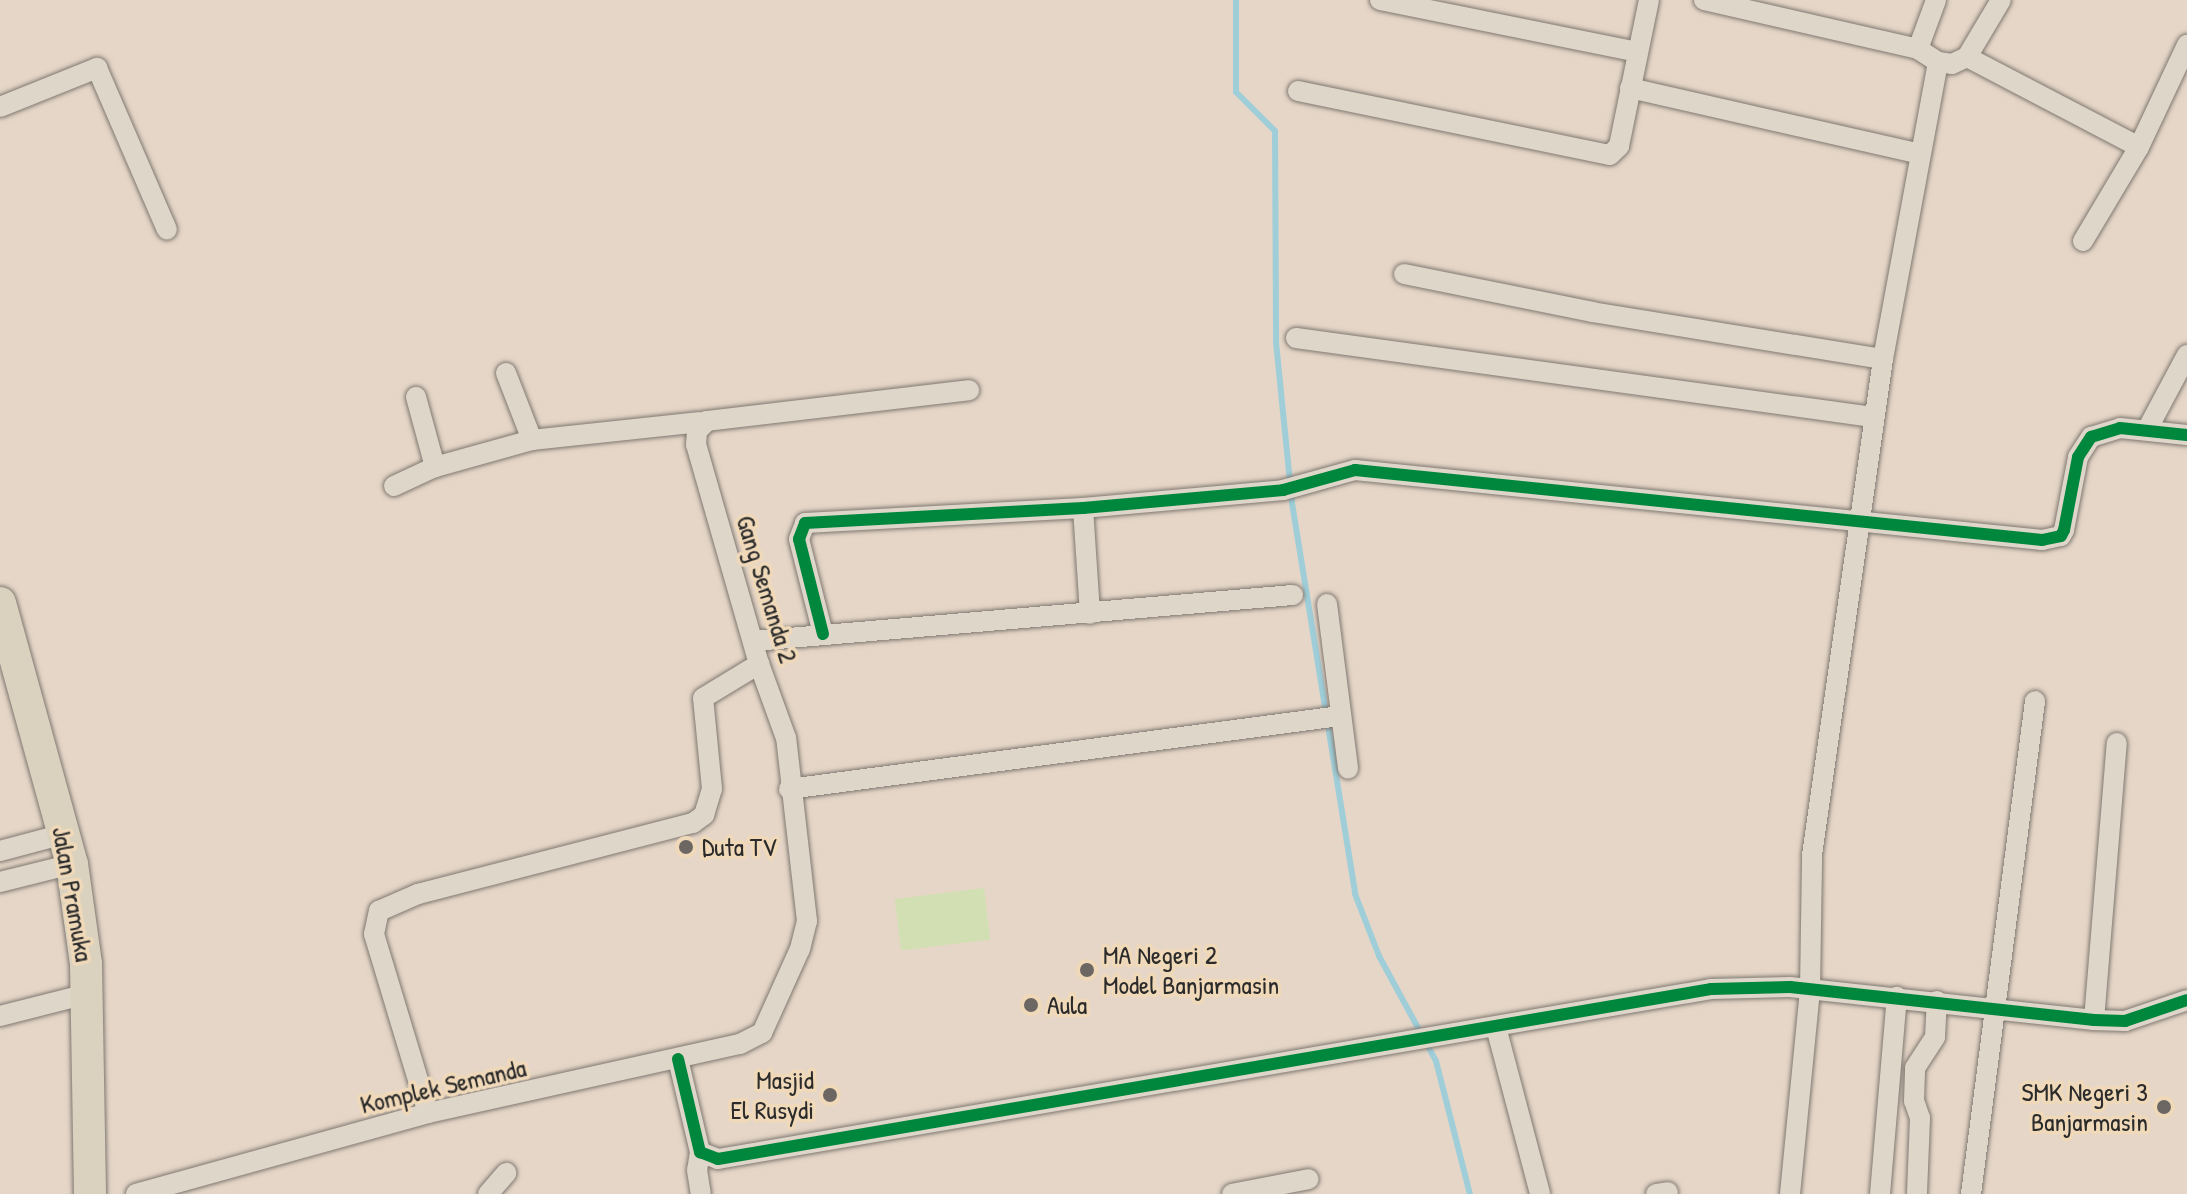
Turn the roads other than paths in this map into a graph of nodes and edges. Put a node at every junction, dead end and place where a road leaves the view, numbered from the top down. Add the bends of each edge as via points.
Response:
1 (1380, 0) edge
2 (1649, 0) edge
3 (1704, 0) edge
4 (1936, 0) edge
5 (2001, 0) edge
6 (2187, 45) edge
7 (1918, 49) junction
8 (1638, 52) junction
9 (1967, 57) junction
10 (1938, 62) junction
11 (1630, 88) junction
12 (1298, 91) dead end
13 (0, 107) edge
14 (2139, 147) junction
15 (1920, 154) junction
16 (167, 230) dead end
17 (2083, 241) dead end
18 (1404, 274) dead end
19 (1296, 338) dead end
20 (2187, 355) edge
21 (1883, 359) junction
22 (506, 373) dead end
23 (969, 390) dead end
24 (416, 397) dead end
25 (1873, 417) junction
26 (700, 422) junction
27 (2148, 428) junction
28 (2187, 435) edge
29 (532, 440) junction
30 (435, 467) junction
31 (394, 486) dead end
32 (1083, 508) junction
33 (1858, 519) junction
34 (1293, 595) dead end
35 (0, 603) edge
36 (1327, 604) dead end
37 (1090, 614) junction
38 (823, 634) junction
39 (754, 641) junction
40 (759, 664) junction
41 (2035, 701) dead end
42 (1332, 717) junction
43 (2117, 743) dead end
44 (1348, 769) dead end
45 (789, 789) junction
46 (68, 849) junction
47 (0, 851) edge
48 (0, 882) edge
49 (1810, 989) junction
50 (87, 994) junction
51 (1897, 997) junction
52 (2187, 1000) edge
53 (1937, 1001) junction
54 (1998, 1007) junction
55 (0, 1016) edge
56 (2094, 1020) junction
57 (1496, 1027) junction
58 (762, 1033) joint
59 (678, 1059) junction
60 (428, 1113) junction
61 (700, 1152) junction
62 (506, 1173) dead end
63 (1309, 1179) dead end
64 (1917, 1193) edge
65 (90, 1194) edge
66 (136, 1194) edge
67 (488, 1194) edge
68 (701, 1194) edge
69 (1232, 1194) edge
70 (1540, 1194) edge
71 (1790, 1194) edge
72 (1880, 1194) edge
73 (1971, 1194) edge

1 - 8 street
2 - 8 street
3 - 7 street
4 - 7 street
5 - 9 street
6 - 14 street
7 - 10 street
8 - 11 street
9 - 10 street via 1952,64
9 - 14 street
10 - 15 street
11 - 12 street via 1617,152 1600,155
11 - 15 street
13 - 16 street via 97,68
14 - 17 street
15 - 21 street
18 - 21 street via 1592,312
19 - 25 street
20 - 27 street
21 - 25 street
22 - 29 street
23 - 26 street
24 - 30 street
25 - 33 street
26 - 29 street
26 - 39 street, Gang Semanda 2 via 696,445
27 - 28 street
27 - 33 street via 2104,430 2085,443 2064,530 2055,539
29 - 30 street
30 - 31 street
32 - 33 street via 1290,489 1366,471
32 - 37 street
32 - 38 street via 805,523 799,539
33 - 49 street via 1812,855
34 - 37 street
35 - 46 main road, Jalan Pramuka
36 - 42 street
37 - 38 street
38 - 39 street
39 - 40 street, Gang Semanda 2
40 - 45 street, Gang Semanda 2 via 786,738
40 - 60 street via 703,698 712,789 704,815 693,823 418,894 379,911 374,934
41 - 54 street
42 - 44 street
42 - 45 street
43 - 56 street
45 - 58 street, Gang Semanda 2 via 807,921
46 - 47 street
46 - 48 street
46 - 50 main road, Jalan Pramuka
49 - 51 street
49 - 57 street via 1711,989
49 - 71 street
50 - 55 street
50 - 65 main road, Jalan Pramuka
51 - 53 street
51 - 72 street
52 - 56 street via 2125,1021
53 - 54 street
53 - 64 street via 1935,1037 1915,1068 1914,1101 1920,1118
54 - 56 street
54 - 73 street
57 - 61 street via 792,1149 718,1159
57 - 70 street
58 - 59 street, Komplek Semanda via 740,1044
59 - 60 street, Komplek Semanda
59 - 61 street
60 - 66 street, Komplek Semanda
61 - 68 street
62 - 67 street
63 - 69 street

